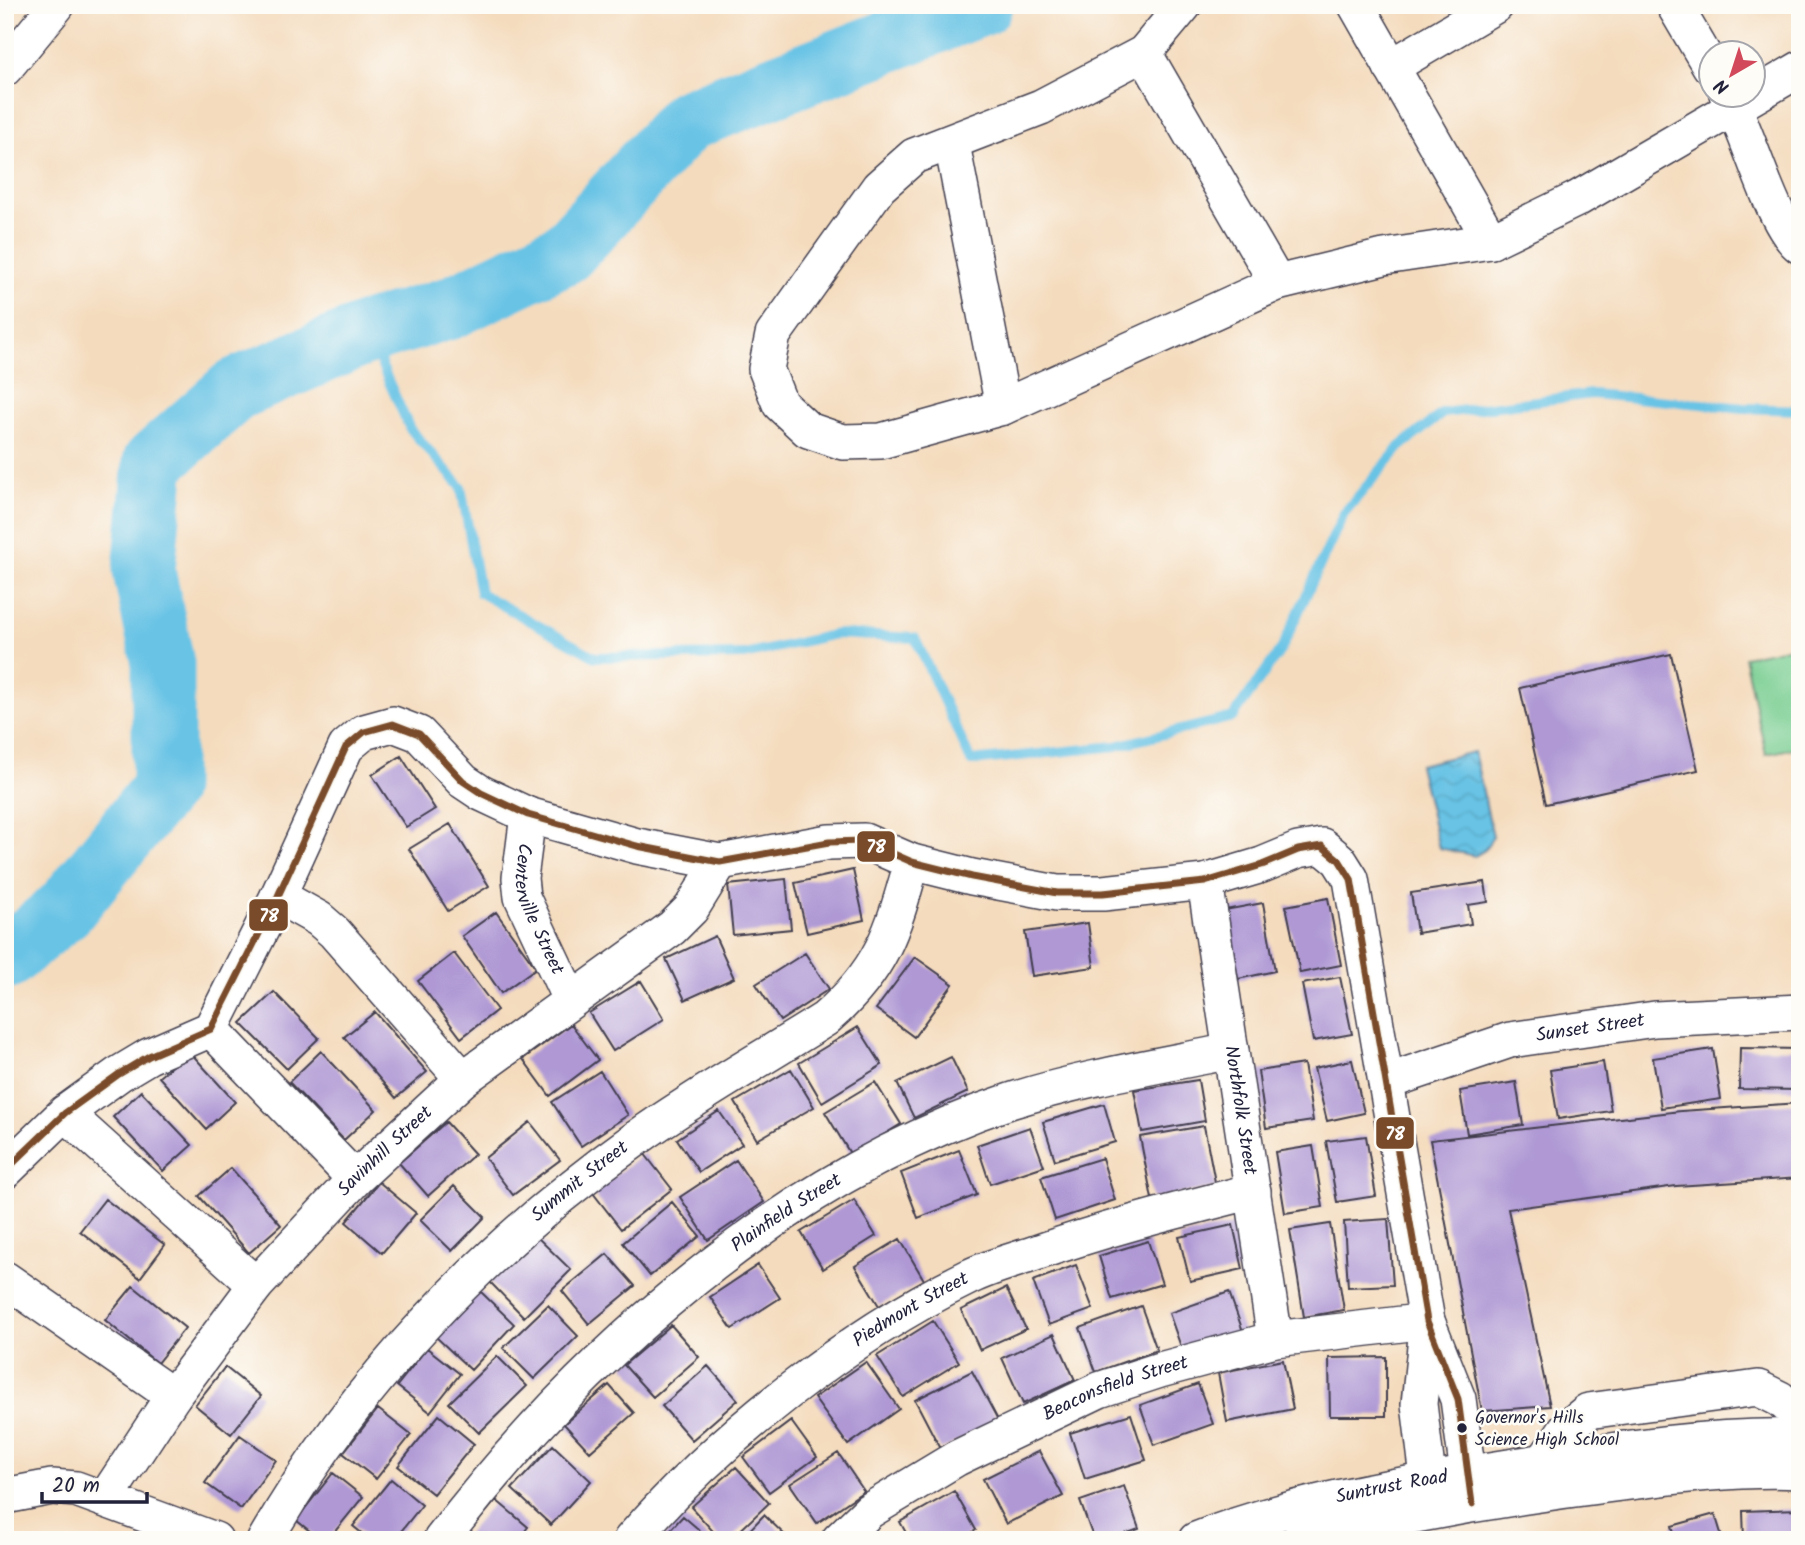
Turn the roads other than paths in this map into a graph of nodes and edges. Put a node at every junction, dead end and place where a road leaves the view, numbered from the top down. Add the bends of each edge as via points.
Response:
1 (57, 5) edge
2 (1184, 5) edge
3 (1356, 5) edge
4 (1496, 5) edge
5 (1674, 5) edge
6 (1696, 42) edge
7 (1144, 53) junction
8 (1391, 66) junction
9 (5, 68) edge
10 (1800, 69) edge
11 (1766, 85) edge
12 (1720, 108) edge
13 (1734, 108) edge
14 (952, 144) junction
15 (1491, 242) junction
16 (1800, 246) edge
17 (1277, 283) junction
18 (1003, 407) junction
19 (528, 815) junction
20 (720, 862) junction
21 (912, 862) junction
22 (1205, 882) junction
23 (278, 896) junction
24 (570, 999) junction
25 (1800, 1012) edge
26 (211, 1029) junction
27 (1231, 1051) junction
28 (463, 1079) junction
29 (1386, 1082) junction
30 (65, 1113) junction
31 (5, 1171) edge
32 (355, 1179) junction
33 (1253, 1191) junction
34 (5, 1279) edge
35 (256, 1285) junction
36 (1427, 1321) junction
37 (1275, 1339) junction
38 (173, 1396) junction
39 (1800, 1416) edge
40 (1800, 1437) edge
41 (1544, 1461) junction
42 (1800, 1471) edge
43 (1470, 1489) junction
44 (1430, 1495) junction
45 (5, 1496) edge
46 (105, 1499) junction
47 (215, 1540) edge
48 (265, 1540) edge
49 (440, 1540) edge
50 (631, 1540) edge
51 (839, 1540) edge
52 (1196, 1540) edge
53 (1300, 1540) edge

1 - 9 street
2 - 7 street
3 - 8 street
4 - 8 street
5 - 6 street
7 - 14 street via 1041,107
7 - 17 street
8 - 15 street
10 - 11 street
12 - 15 street via 1577,199
13 - 16 street via 1773,203 1792,241
14 - 18 street
14 - 18 street via 914,156 879,187 773,335 766,369 780,404 808,430 843,442 881,442
15 - 17 street via 1384,257
17 - 18 street
19 - 20 street via 637,846
19 - 23 street via 463,781 419,734 393,724 364,732 346,747
19 - 24 street, Centerville Street via 522,897
20 - 21 street via 829,842 864,841
20 - 24 street, Savinhill Street via 691,909 672,928
21 - 22 street via 1057,893
21 - 48 street, Summit Street via 892,932 852,996 825,1019 637,1138 550,1206 471,1278 357,1402 299,1481
22 - 27 street, Northfolk Street
22 - 29 street via 1321,846 1339,860 1351,879
23 - 26 street
23 - 28 street via 334,932
24 - 28 street, Savinhill Street
25 - 29 street, Sunset Street via 1655,1019 1510,1040
26 - 30 street via 149,1056
26 - 32 street
27 - 33 street, Northfolk Street
27 - 49 street, Plainfield Street via 1065,1085 1008,1102 926,1135 790,1210 732,1249 605,1357 548,1414
28 - 32 street, Savinhill Street
29 - 36 street
30 - 31 street
30 - 35 street
32 - 35 street, Savinhill Street
33 - 37 street, Northfolk Street
33 - 50 street, Piedmont Street via 1121,1224 970,1276 791,1388 710,1459
34 - 38 street
35 - 38 street, Savinhill Street
36 - 37 street, Beaconsfield Street
36 - 43 street via 1458,1399
36 - 44 street via 1419,1404
37 - 51 street, Beaconsfield Street via 1099,1390 957,1458 869,1511
38 - 46 street, Savinhill Street
39 - 41 street via 1758,1388 1588,1411 1566,1429
40 - 41 street, Suntrust Road via 1681,1443
41 - 43 street, Suntrust Road
42 - 43 street, Suntrust Road
43 - 44 street, Suntrust Road
44 - 52 street, Suntrust Road via 1270,1514
44 - 53 street, Suntrust Road
45 - 46 street via 52,1487
46 - 47 street

